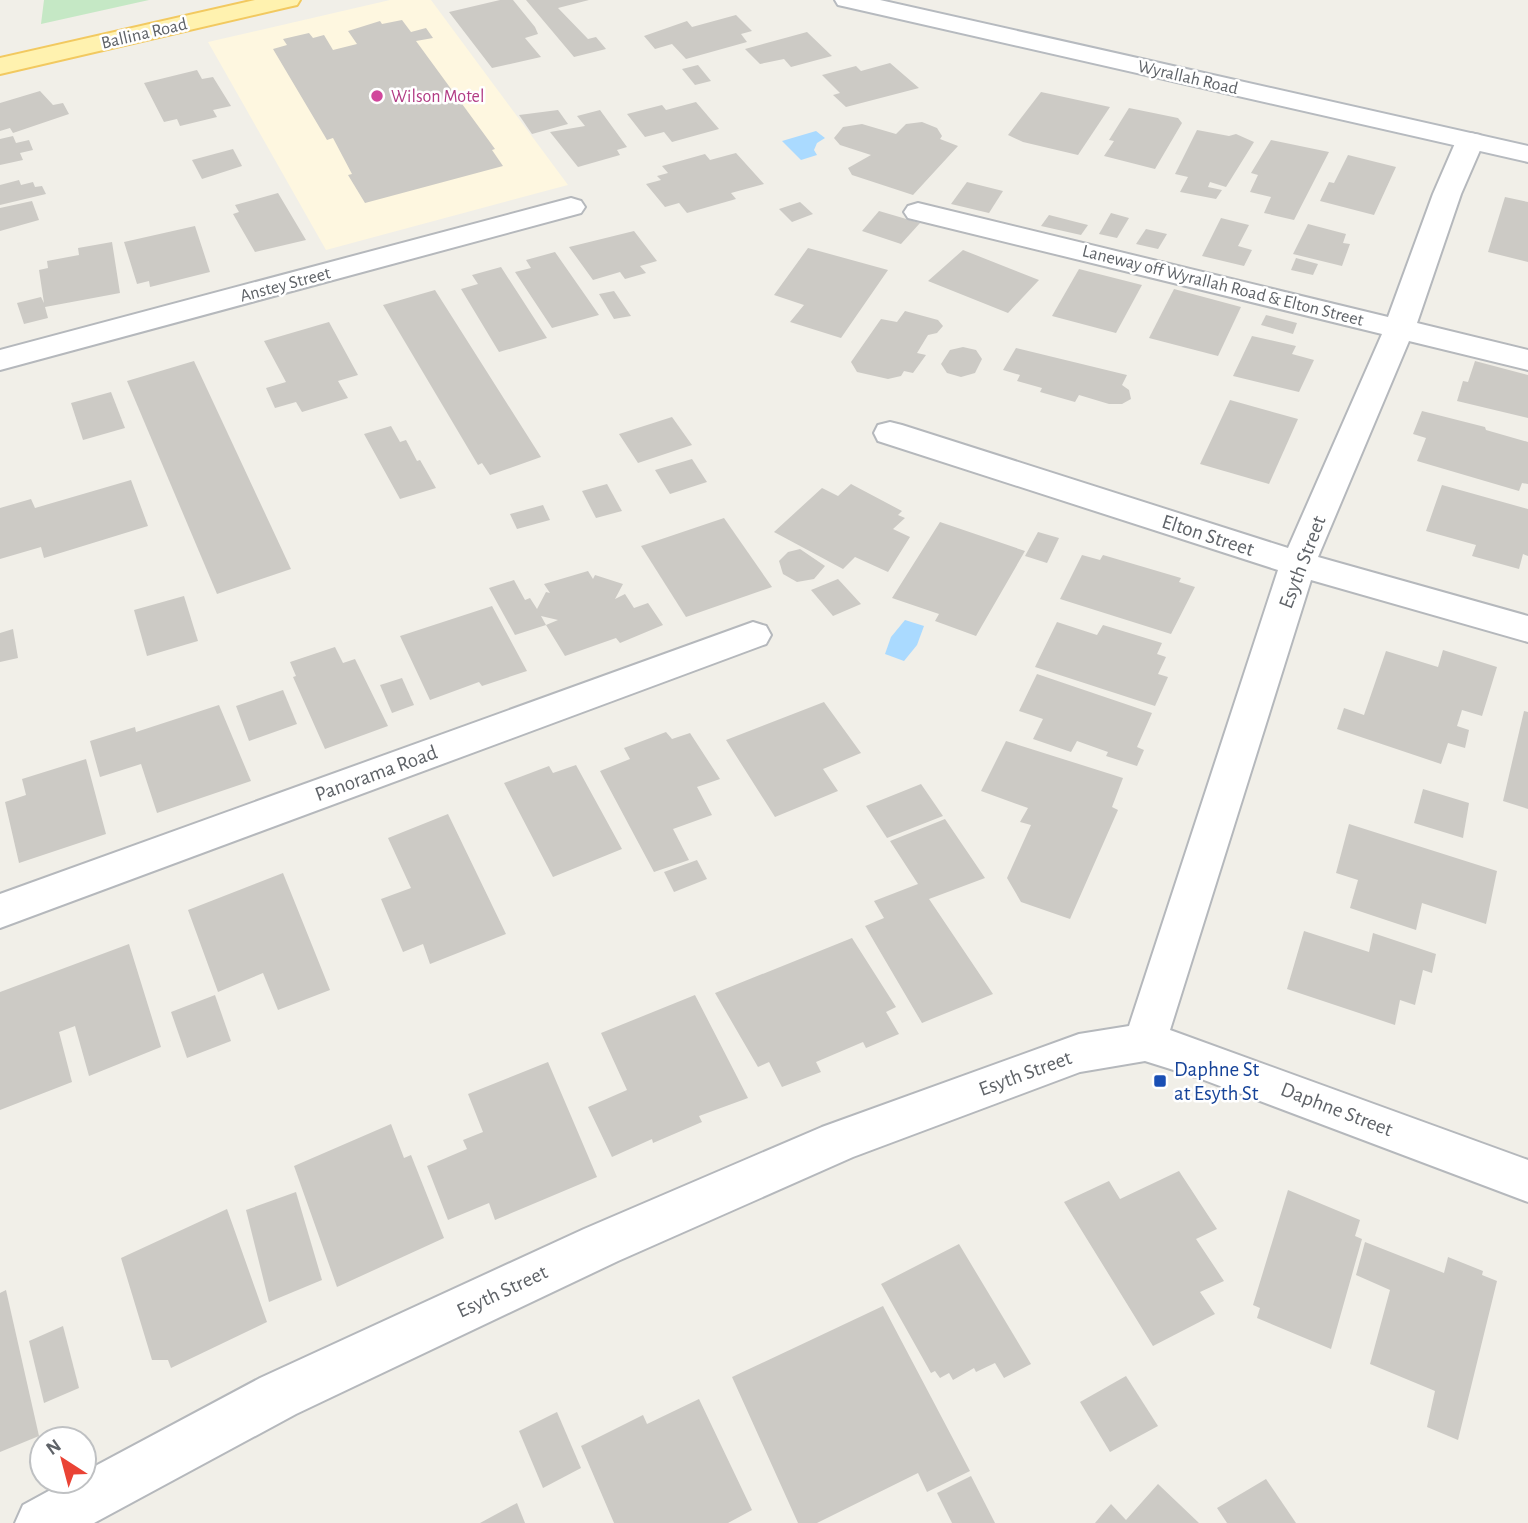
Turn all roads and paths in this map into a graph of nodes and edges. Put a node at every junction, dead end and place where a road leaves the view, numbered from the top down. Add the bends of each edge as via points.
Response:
1 (190, 0) edge
2 (288, 0) edge
3 (847, 0) edge
4 (0, 42) edge
5 (0, 66) edge
6 (1470, 141) junction
7 (1528, 154) edge
8 (571, 208) dead end
9 (918, 212) dead end
10 (1400, 327) junction
11 (1528, 359) edge
12 (0, 360) edge
13 (890, 433) dead end
14 (1298, 564) junction
15 (1528, 629) edge
16 (753, 635) dead end
17 (0, 911) edge
18 (1145, 1042) junction
19 (1528, 1181) edge
20 (41, 1523) edge

1 - 4 main road, Ballina Road
2 - 5 main road, Ballina Road
3 - 6 street, Wyrallah Road
6 - 7 street, Wyrallah Road
6 - 10 street, Esyth Street
8 - 12 street, Anstey Street
9 - 10 street, Laneway off Wyrallah Road & Elton Street
10 - 11 street, Laneway off Wyrallah Road & Elton Street
10 - 14 street, Esyth Street
13 - 14 street, Elton Street
14 - 15 street, Elton Street
14 - 18 street, Esyth Street
16 - 17 street, Panorama Road
18 - 19 street, Daphne Street
18 - 20 street, Esyth Street via 1079,1053 1021,1073 838,1142 601,1245 278,1396

